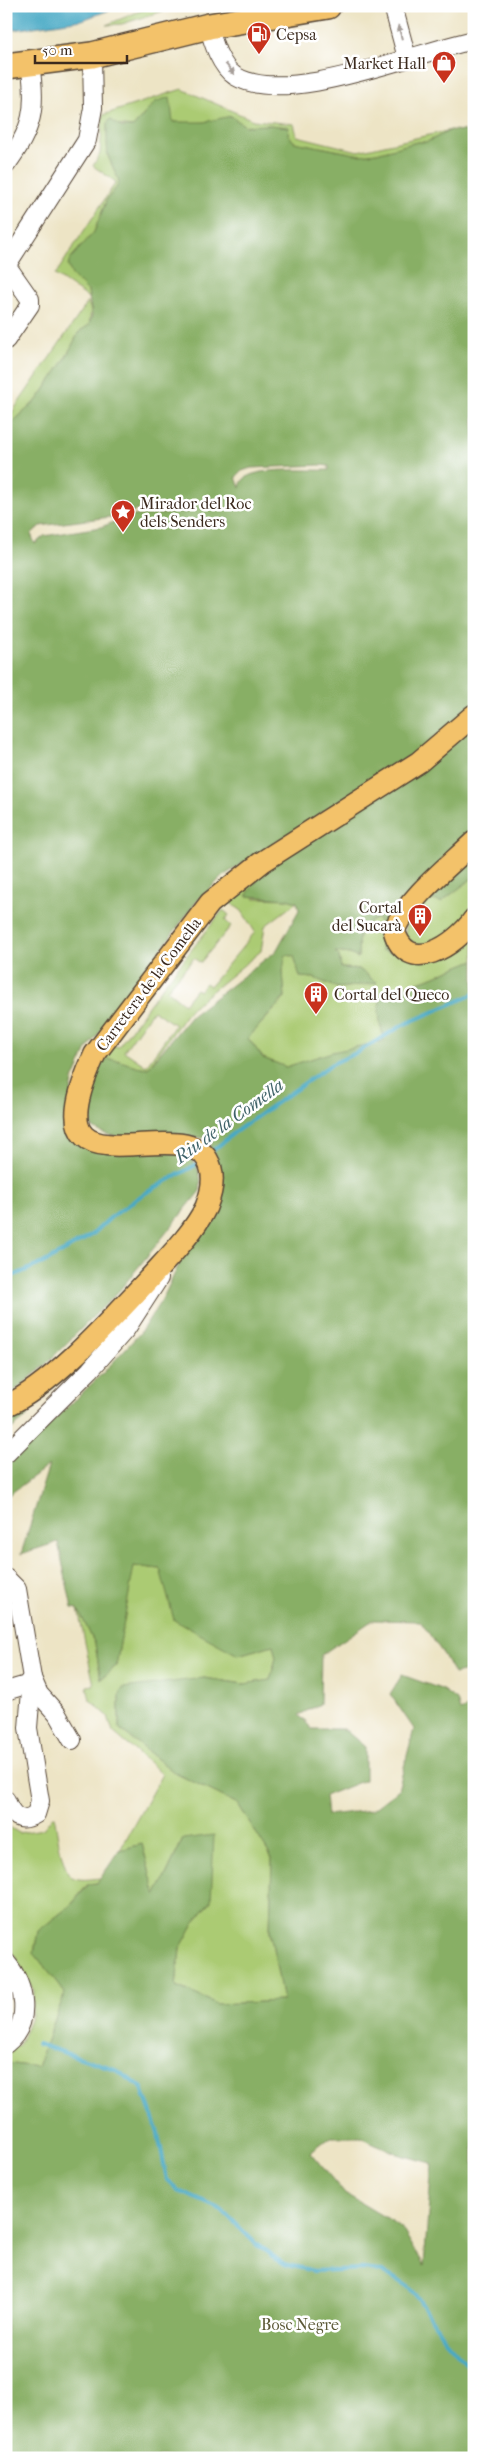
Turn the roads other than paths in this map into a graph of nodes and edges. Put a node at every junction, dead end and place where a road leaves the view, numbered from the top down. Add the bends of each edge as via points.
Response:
1 (238, 6) edge
2 (328, 6) edge
3 (393, 6) edge
4 (209, 26) junction
5 (474, 40) edge
6 (6, 52) edge
7 (92, 55) junction
8 (407, 58) junction
9 (18, 65) edge
10 (6, 165) edge
11 (6, 340) edge
12 (474, 715) edge
13 (474, 842) edge
14 (474, 919) edge
15 (165, 1261) junction
16 (6, 1406) edge
17 (6, 1454) edge
18 (6, 1578) edge
19 (32, 1678) junction
20 (6, 1691) edge
21 (72, 1740) dead end
22 (6, 1800) edge
23 (6, 1962) edge
24 (6, 2044) edge

1 - 6 highway via 78,43
2 - 4 highway
8 -> 3 street
4 - 7 highway
4 -> 8 street via 212,41 234,75 267,86 310,84
5 - 8 street
7 - 9 highway
7 - 11 street via 93,108 87,140 8,263 8,268 30,299 30,305
9 - 10 street via 34,93 23,143
12 - 15 main road, Carretera de la Comella via 418,762 262,862 210,903 95,1054 76,1112 86,1136 107,1144 189,1147 199,1151 209,1164 212,1184 205,1209
13 - 14 main road via 413,902 394,930 402,948 410,954 422,954 464,934
15 - 16 main road, Carretera de la Comella via 55,1372
15 - 17 street via 165,1269 126,1329
18 - 19 street via 17,1589
19 - 20 street via 26,1685
19 - 21 street via 39,1694 57,1714
19 - 22 street via 28,1728 40,1801 36,1814 28,1819 19,1819 11,1812
23 - 24 street via 22,1989 23,2017 16,2036

